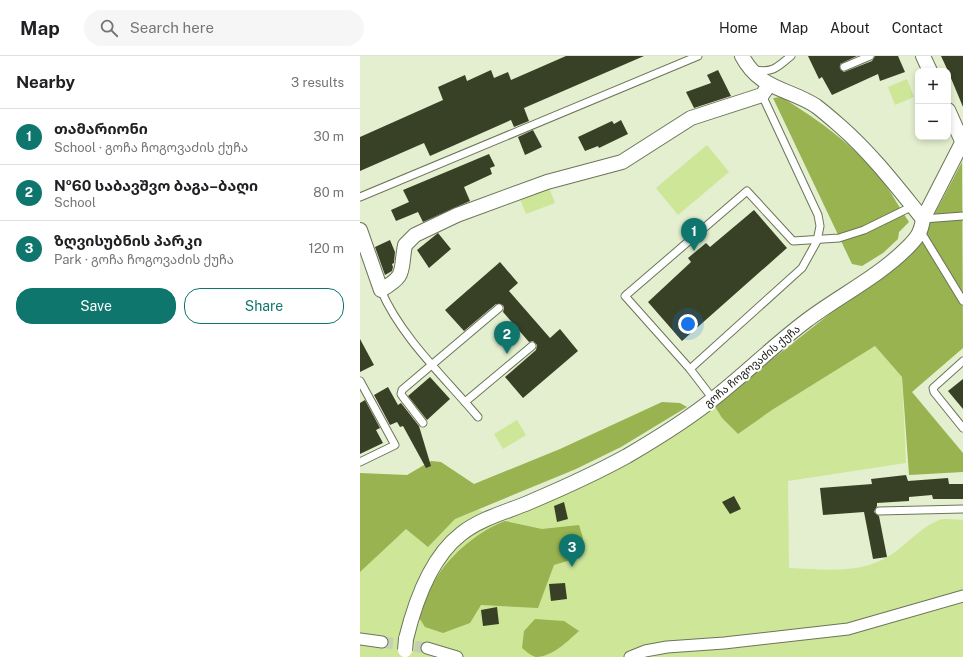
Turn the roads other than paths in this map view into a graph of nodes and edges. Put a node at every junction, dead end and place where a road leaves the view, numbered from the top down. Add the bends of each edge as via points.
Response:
1 (698, 56) edge
2 (742, 56) edge
3 (791, 56) edge
4 (870, 56) edge
5 (923, 56) edge
6 (844, 67) dead end
7 (929, 68) edge
8 (749, 69) junction
9 (766, 90) junction
10 (951, 116) edge
11 (963, 141) edge
12 (360, 197) edge
13 (913, 206) junction
14 (963, 216) edge
15 (922, 226) junction
16 (360, 230) edge
17 (817, 241) junction
18 (381, 290) junction
19 (963, 301) edge
20 (499, 308) dead end
21 (532, 346) dead end
22 (963, 361) edge
23 (433, 365) junction
24 (690, 369) junction
25 (360, 381) edge
26 (713, 399) junction
27 (465, 402) junction
28 (478, 417) dead end
29 (423, 423) dead end
30 (963, 428) edge
31 (360, 462) edge
32 (963, 509) edge
33 (879, 511) dead end
34 (963, 596) edge
35 (360, 639) edge
36 (382, 642) tunnel mouth
37 (427, 648) tunnel mouth
38 (405, 649) edge
39 (458, 657) edge
40 (630, 657) edge

1 - 12 lane
2 - 8 street
3 - 8 lane via 768,72
4 - 6 lane
5 - 7 street
8 - 9 street
9 - 13 street via 816,106 877,161
9 - 17 lane via 818,215 820,226
9 - 18 street via 691,118 622,162 547,182 457,215 415,235 405,245 403,269 397,280
10 - 11 street
11 - 15 street, გოჩა ჩოგოვაძის ქუჩა
13 - 15 street
13 - 17 lane via 864,230 839,238
14 - 15 lane
15 - 19 lane
15 - 26 street, გოჩა ჩოგოვაძის ქუჩა via 906,249 875,274 806,321
16 - 18 street
17 - 24 lane via 802,268
17 - 24 lane via 793,241 747,191 626,296
18 - 23 lane via 387,306 404,331
20 - 23 lane
21 - 27 lane
22 - 30 lane via 933,388
23 - 27 lane
23 - 29 lane via 402,390 401,394
24 - 26 lane
25 - 31 lane via 395,445
26 - 38 street, გოჩა ჩოგოვაძის ქუჩა via 627,456 536,500 486,519 461,534 436,563 429,576 412,613
27 - 28 lane
32 - 33 lane
34 - 40 street via 848,629 673,646 645,651
35 - 36 street
37 - 39 street

